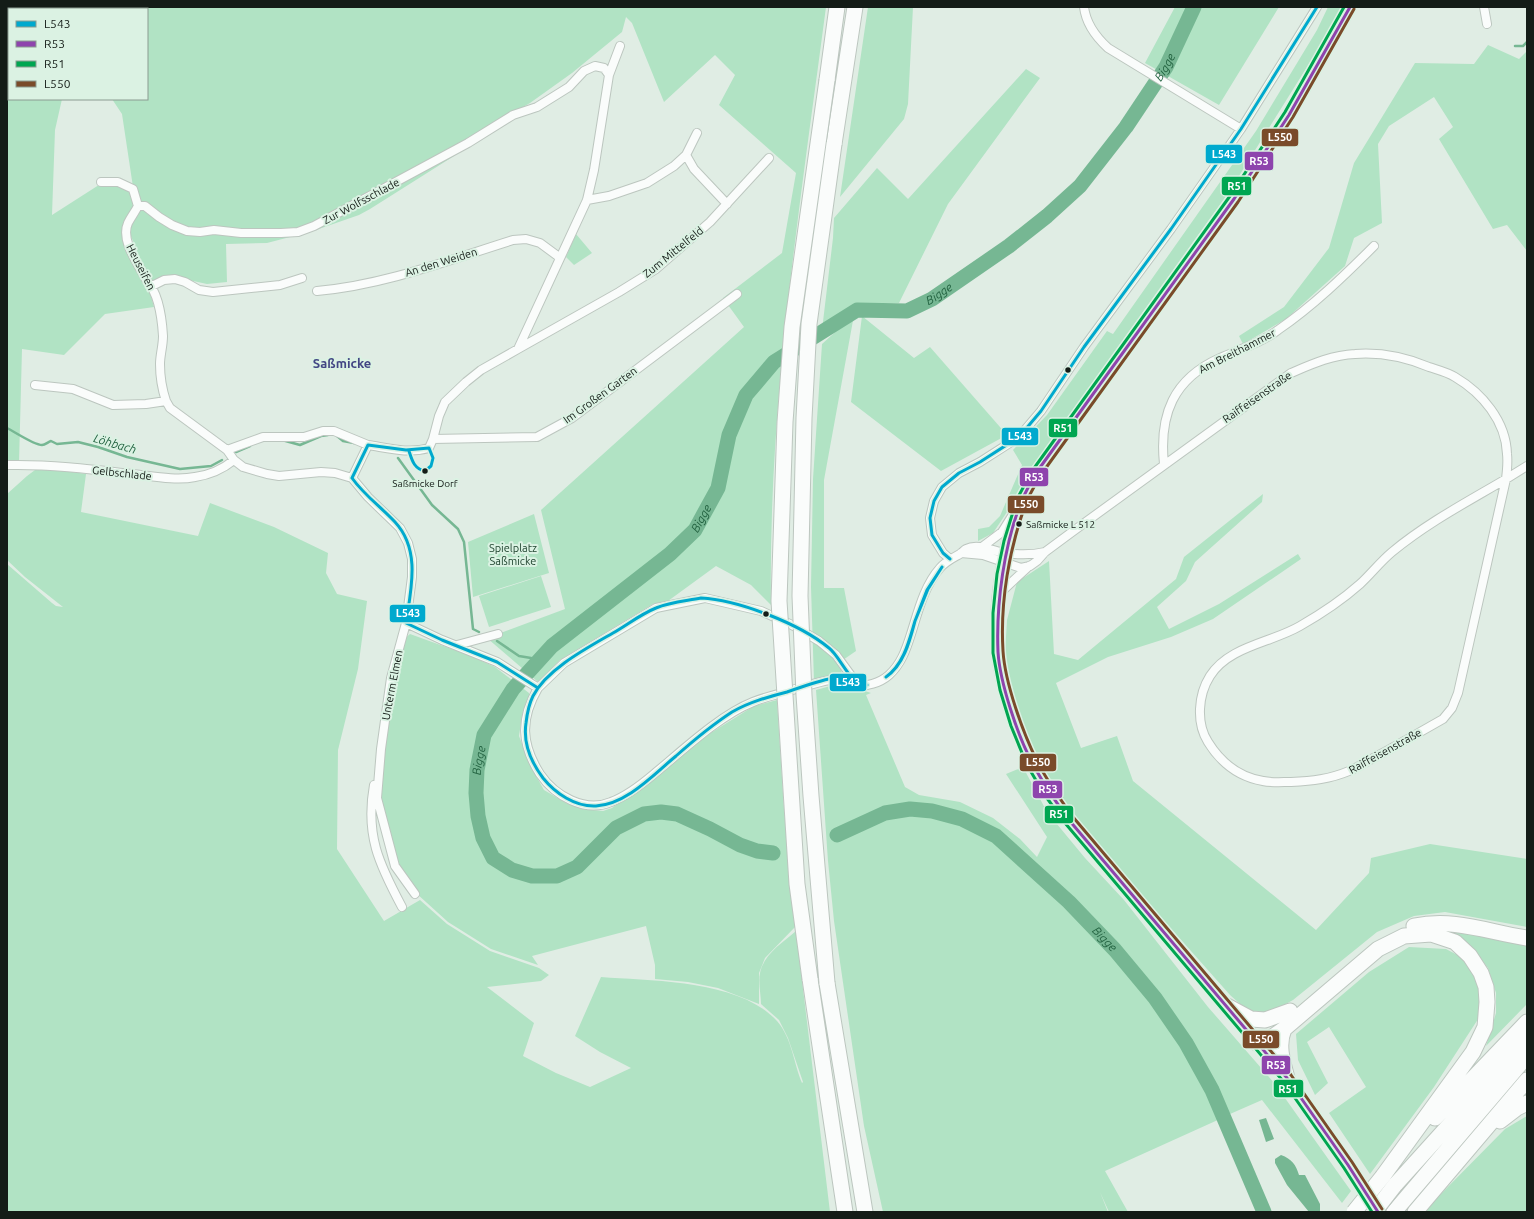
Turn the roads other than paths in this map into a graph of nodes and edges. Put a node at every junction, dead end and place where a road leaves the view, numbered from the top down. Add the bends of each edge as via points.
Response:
1 (837, 7) edge
2 (854, 7) edge
3 (1084, 7) edge
4 (1317, 7) edge
5 (1350, 7) edge
6 (1484, 7) edge
7 (1487, 24) dead end
8 (620, 46) dead end
9 (609, 75) junction
10 (1241, 129) junction
11 (697, 133) dead end
12 (686, 155) junction
13 (769, 158) dead end
14 (101, 182) dead end
15 (587, 200) junction
16 (727, 204) junction
17 (138, 206) junction
18 (1374, 246) dead end
19 (559, 257) junction
20 (302, 278) dead end
21 (152, 286) junction
22 (317, 291) dead end
23 (737, 294) dead end
24 (518, 348) junction
25 (35, 385) dead end
26 (166, 401) junction
27 (433, 439) junction
28 (368, 445) junction
29 (227, 450) junction
30 (234, 460) junction
31 (1164, 464) junction
32 (7, 465) edge
33 (1527, 466) edge
34 (352, 478) junction
35 (1506, 479) junction
36 (1022, 500) junction
37 (982, 548) junction
38 (1045, 552) junction
39 (961, 553) junction
40 (1005, 558) junction
41 (950, 559) junction
42 (1030, 566) junction
43 (1000, 593) junction
44 (406, 623) junction
45 (498, 634) dead end
46 (457, 645) junction
47 (864, 685) junction
48 (538, 688) junction
49 (381, 749) junction
50 (415, 894) dead end
51 (402, 907) dead end
52 (1527, 938) edge
53 (1227, 1006) junction
54 (1290, 1011) junction
55 (1527, 1022) edge
56 (1284, 1029) junction
57 (1527, 1039) edge
58 (1258, 1044) junction
59 (1527, 1056) edge
60 (1287, 1078) junction
61 (1527, 1080) edge
62 (1527, 1103) edge
63 (1465, 1153) junction
64 (1397, 1158) junction
65 (860, 1190) junction
66 (844, 1208) edge
67 (1396, 1209) edge
68 (865, 1212) edge
69 (868, 1212) edge
70 (1354, 1212) edge
71 (1374, 1212) edge
72 (1378, 1212) edge
73 (1415, 1212) edge

1 - 66 highway, bridge via 792,327 785,422 779,601 798,884
2 - 65 highway, bridge via 810,324 800,516 800,596 812,811 827,983
3 - 10 street via 1089,25 1101,41 1116,54
4 - 10 street
5 - 36 main road via 1289,115 1234,200 1055,446 1036,473
6 - 7 street
8 - 9 street
9 - 15 street
9 - 17 street, Zur Wolfsschlade via 604,68 596,66 584,71 569,87 537,107 513,115 454,150 314,226 298,232 187,231 158,217 145,206
10 - 41 street via 1041,411 1019,437 959,473 942,487 934,501 930,518 932,535
11 - 12 street
12 - 15 street via 647,183 609,196
12 - 16 street via 694,169
13 - 16 street, Zum Mittelfeld
14 - 17 street via 118,182 133,189
15 - 19 street
16 - 24 street, Zum Mittelfeld via 656,268 619,292
17 - 21 street, Heuseifen via 128,223 127,238 147,281
18 - 31 street, Am Breithammer via 1300,314 1276,332 1195,372 1171,403 1164,424
19 - 22 street, An den Weiden via 540,243 526,239 513,240 377,282
19 - 24 street
20 - 21 street via 280,285 213,292 199,290 175,278
21 - 26 street, Heuseifen via 159,307 162,336 160,364
23 - 27 street, Im Großen Garten via 572,418 537,437
24 - 27 street via 481,370 445,402
25 - 26 street via 72,389 113,405
26 - 29 street via 170,408
27 - 28 street via 429,448 421,450 409,451
28 - 29 street via 334,431 323,431 304,437 263,437
28 - 34 street
29 - 30 street
30 - 32 street, Gelbschlade via 227,466 195,478 169,478 39,464
30 - 34 street via 243,467 279,476 321,472
31 - 35 street, Raiffeisenstraße via 1291,372 1320,360 1354,354 1380,353 1409,359 1453,376 1473,388 1498,420 1507,453
31 - 38 street, Raiffeisenstraße
33 - 35 street, Raiffeisenstraße
34 - 44 street, Unterm Elmen via 400,528 408,543 412,559 412,577
35 - 35 street, Raiffeisenstraße via 1418,532 1329,609 1299,627 1244,649 1221,662 1210,676 1201,697 1200,718 1205,737 1216,754 1229,767 1265,782 1330,778 1351,771 1443,718 1452,708 1458,693
36 - 37 street via 1002,532
36 - 40 main road
37 - 39 street via 966,549
37 - 40 street
38 - 40 street, Raiffeisenstraße
38 - 42 street, Raiffeisenstraße
39 - 40 street
39 - 41 street
40 - 42 street via 1021,568
40 - 43 main road
41 - 47 street via 940,568 930,584 905,653 896,668 880,681
42 - 43 street, Raiffeisenstraße
43 - 53 main road via 998,653 1005,689 1032,763 1069,820
44 - 46 street
44 - 49 street, Unterm Elmen via 391,678
45 - 46 street
46 - 48 street via 497,662
47 - 48 street via 855,681 836,655 792,626 761,611 704,598 656,608 564,663
47 - 48 street via 832,679 753,702 707,731 638,786 611,802 592,806 555,791 535,766 524,735 532,699
49 - 50 street, Unterm Elmen via 377,798 382,821 395,866
49 - 51 street, Unterm Elmen via 371,798 372,839 379,861
52 - 54 highway via 1465,924 1428,924 1410,927 1378,942
53 - 54 highway via 1251,1019 1265,1020
53 - 58 main road
54 - 58 highway
55 - 64 highway
56 - 58 highway
56 - 60 highway via 1280,1042
56 - 64 highway via 1378,949 1404,936 1431,934 1455,942 1470,956 1486,987 1485,1028 1473,1052
57 - 71 highway, bridge via 1395,1185
58 - 60 main road
59 - 67 highway
60 - 72 main road
61 - 63 highway
62 - 63 highway via 1502,1119
63 - 73 highway
64 - 70 highway, bridge
65 - 68 highway
65 - 69 highway

